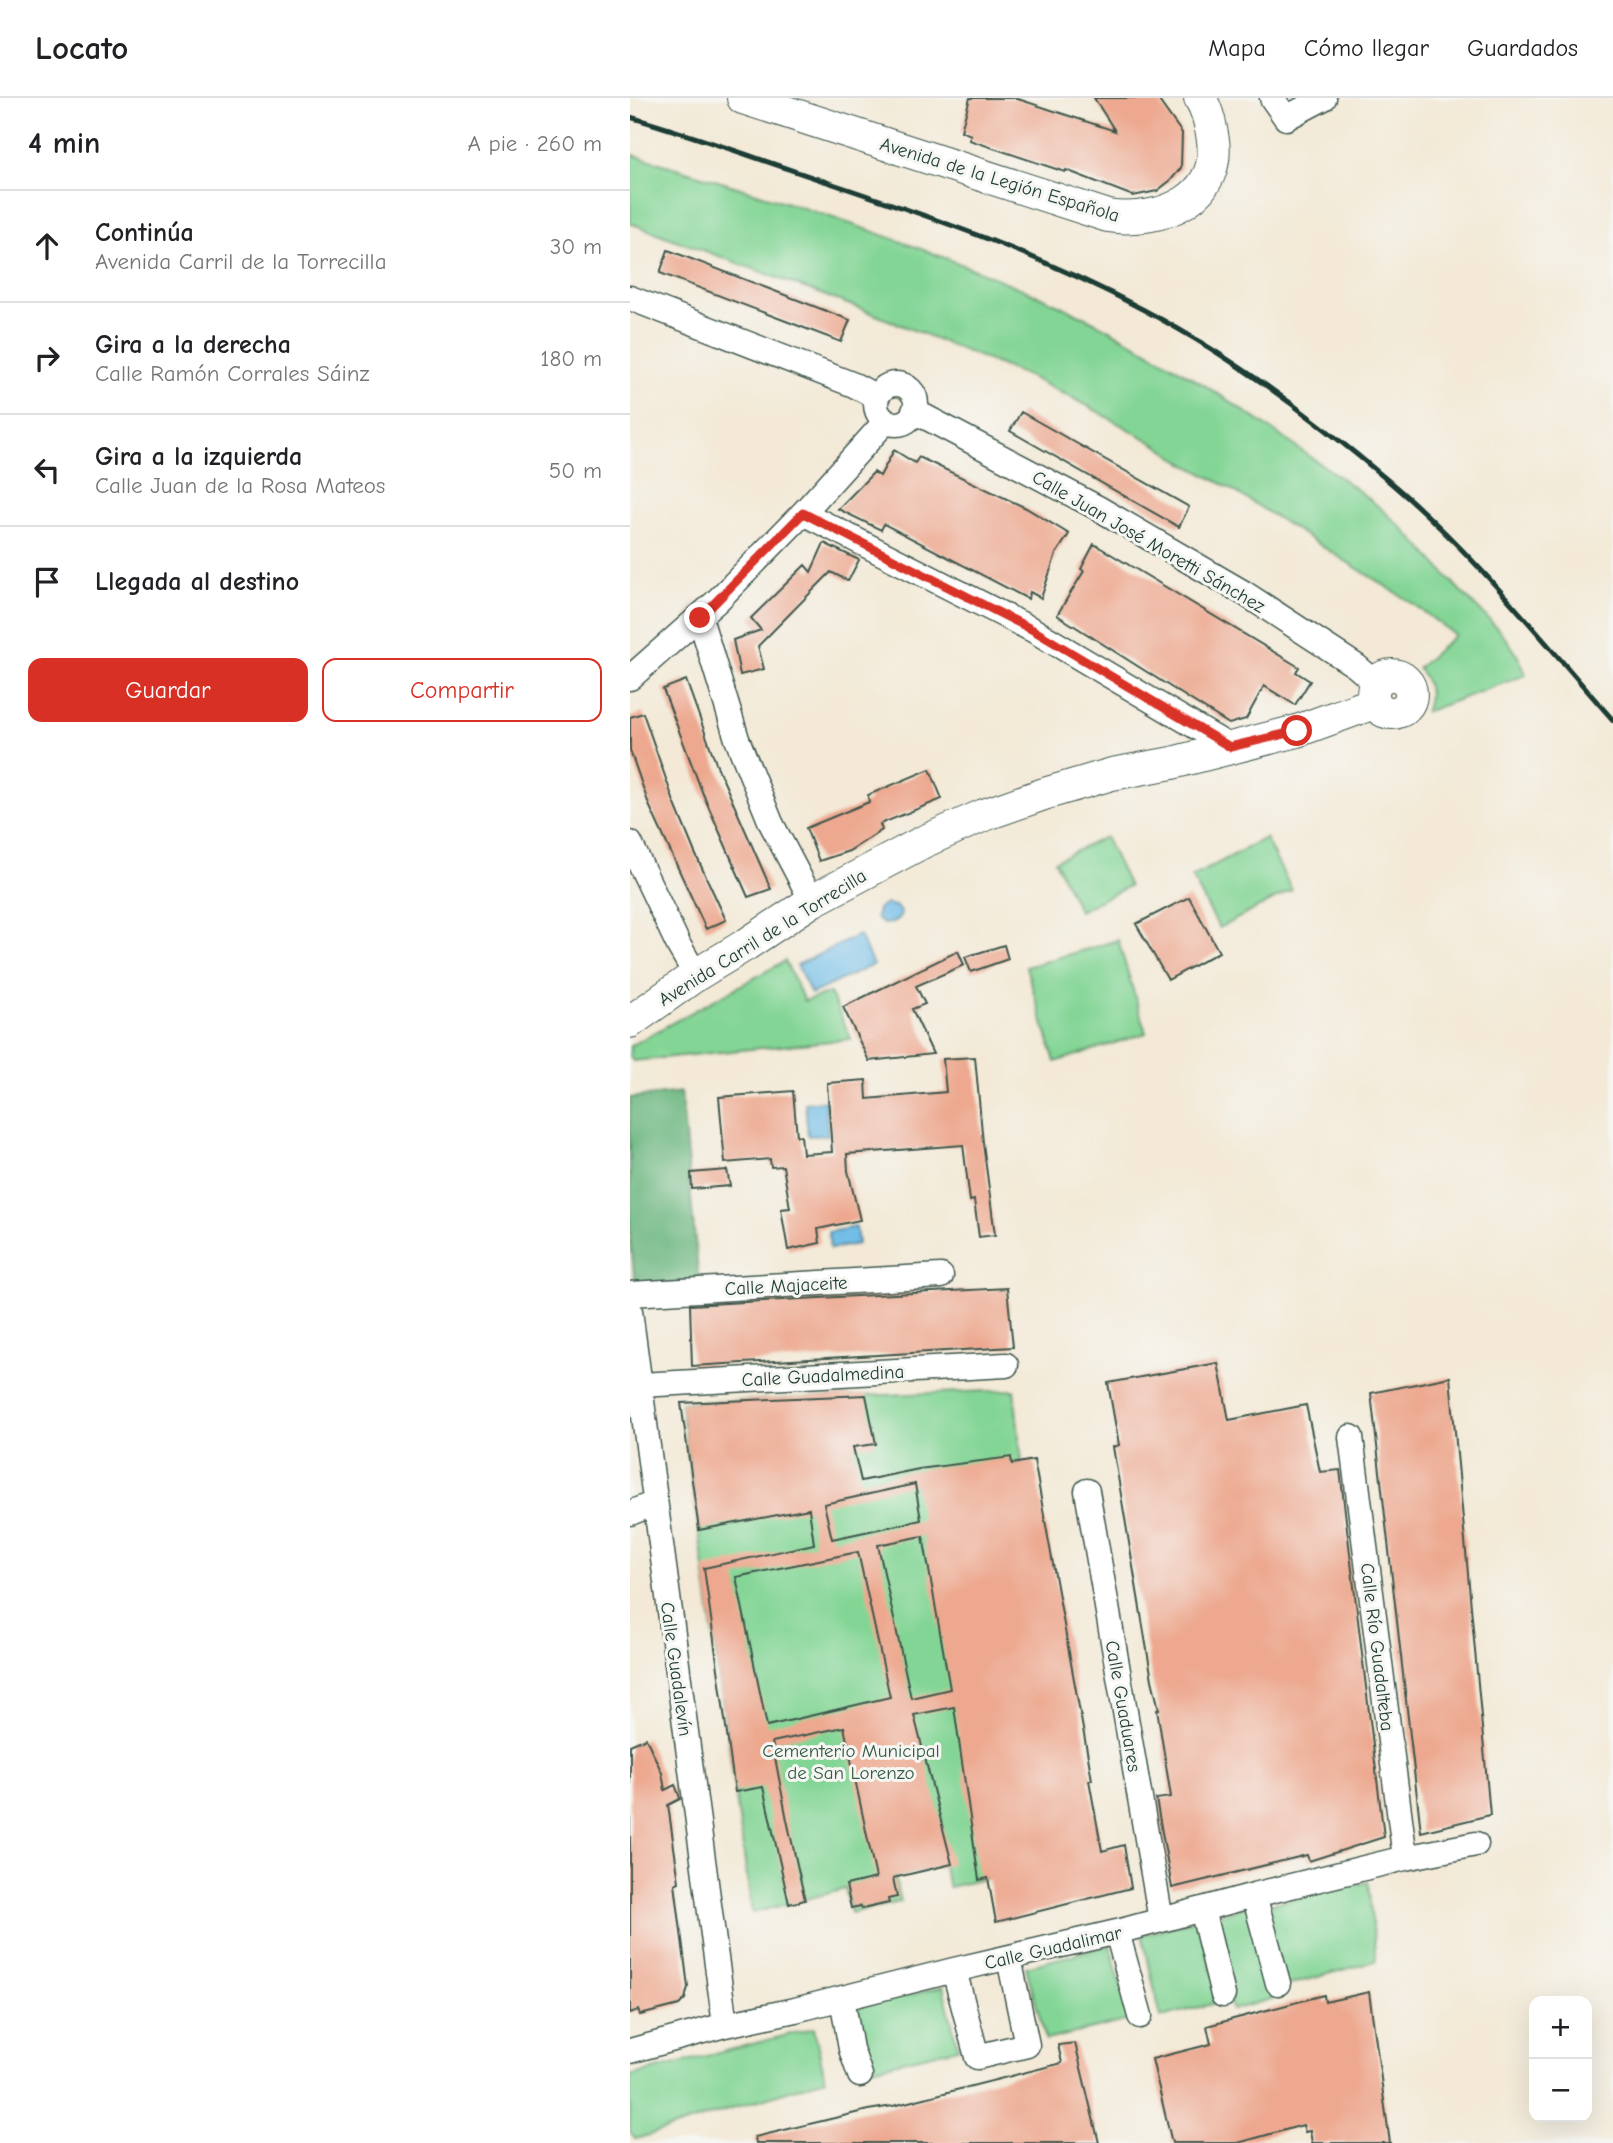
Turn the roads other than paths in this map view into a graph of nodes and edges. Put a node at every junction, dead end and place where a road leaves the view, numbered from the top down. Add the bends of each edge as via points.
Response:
1 (743, 98) edge
2 (1200, 98) edge
3 (1272, 98) edge
4 (1324, 98) edge
5 (630, 298) edge
6 (877, 397) junction
7 (914, 411) junction
8 (886, 421) junction
9 (803, 513) junction
10 (700, 618) junction
11 (630, 678) edge
12 (1375, 693) joint
13 (1230, 747) junction
14 (630, 843) edge
15 (812, 901) junction
16 (696, 975) junction
17 (630, 1022) edge
18 (941, 1276) dead end
19 (630, 1294) edge
20 (630, 1311) edge
21 (1006, 1365) dead end
22 (640, 1385) junction
23 (1351, 1437) dead end
24 (1087, 1491) dead end
25 (655, 1503) junction
26 (630, 1513) edge
27 (1476, 1844) dead end
28 (1405, 1858) junction
29 (1254, 1895) junction
30 (1202, 1909) junction
31 (1161, 1920) junction
32 (1117, 1933) junction
33 (1009, 1958) junction
34 (954, 1970) junction
35 (1278, 1983) dead end
36 (1223, 1995) dead end
37 (842, 1998) junction
38 (1140, 2016) dead end
39 (725, 2025) junction
40 (630, 2051) edge
41 (860, 2075) dead end

1 - 2 main road, Avenida de la Legión Española via 1108,216 1136,219 1178,207 1211,176 1215,146
3 - 4 street via 1286,118
5 - 6 street
6 - 7 street via 886,386 899,384 914,396
6 - 8 street via 877,411
7 - 8 street via 903,422
7 - 12 street, Calle Juan José Moretti Sánchez via 1098,508 1233,587 1356,666
8 - 9 street
9 - 10 street
9 - 13 street via 1033,630
10 - 11 street
10 - 15 street via 737,739 771,822
12 - 13 main road, Avenida Carril de la Torrecilla via 1297,731
13 - 15 main road, Avenida Carril de la Torrecilla via 1112,774 984,815
14 - 16 street
15 - 16 main road, Avenida Carril de la Torrecilla
16 - 17 main road, Avenida Carril de la Torrecilla
18 - 19 street, Calle Majaceite
20 - 22 street, Calle Guadalevín
21 - 22 street, Calle Guadalmedina
22 - 25 street, Calle Guadalevín
23 - 28 street, Calle Río Guadalteba
24 - 31 street, Calle Guaduares
25 - 26 street
25 - 39 street, Calle Guadalevín
27 - 28 street, Calle Guadalimar
28 - 29 street, Calle Guadalimar
29 - 30 street, Calle Guadalimar
29 - 35 street
30 - 31 street, Calle Guadalimar
30 - 36 street
31 - 32 street, Calle Guadalimar
32 - 33 street, Calle Guadalimar
32 - 38 street
33 - 34 street, Calle Guadalimar
33 - 34 street via 1027,2045 976,2057
34 - 37 street, Calle Guadalimar
37 - 39 street, Calle Guadalimar
37 - 41 street
39 - 40 street, Calle Guadalimar

